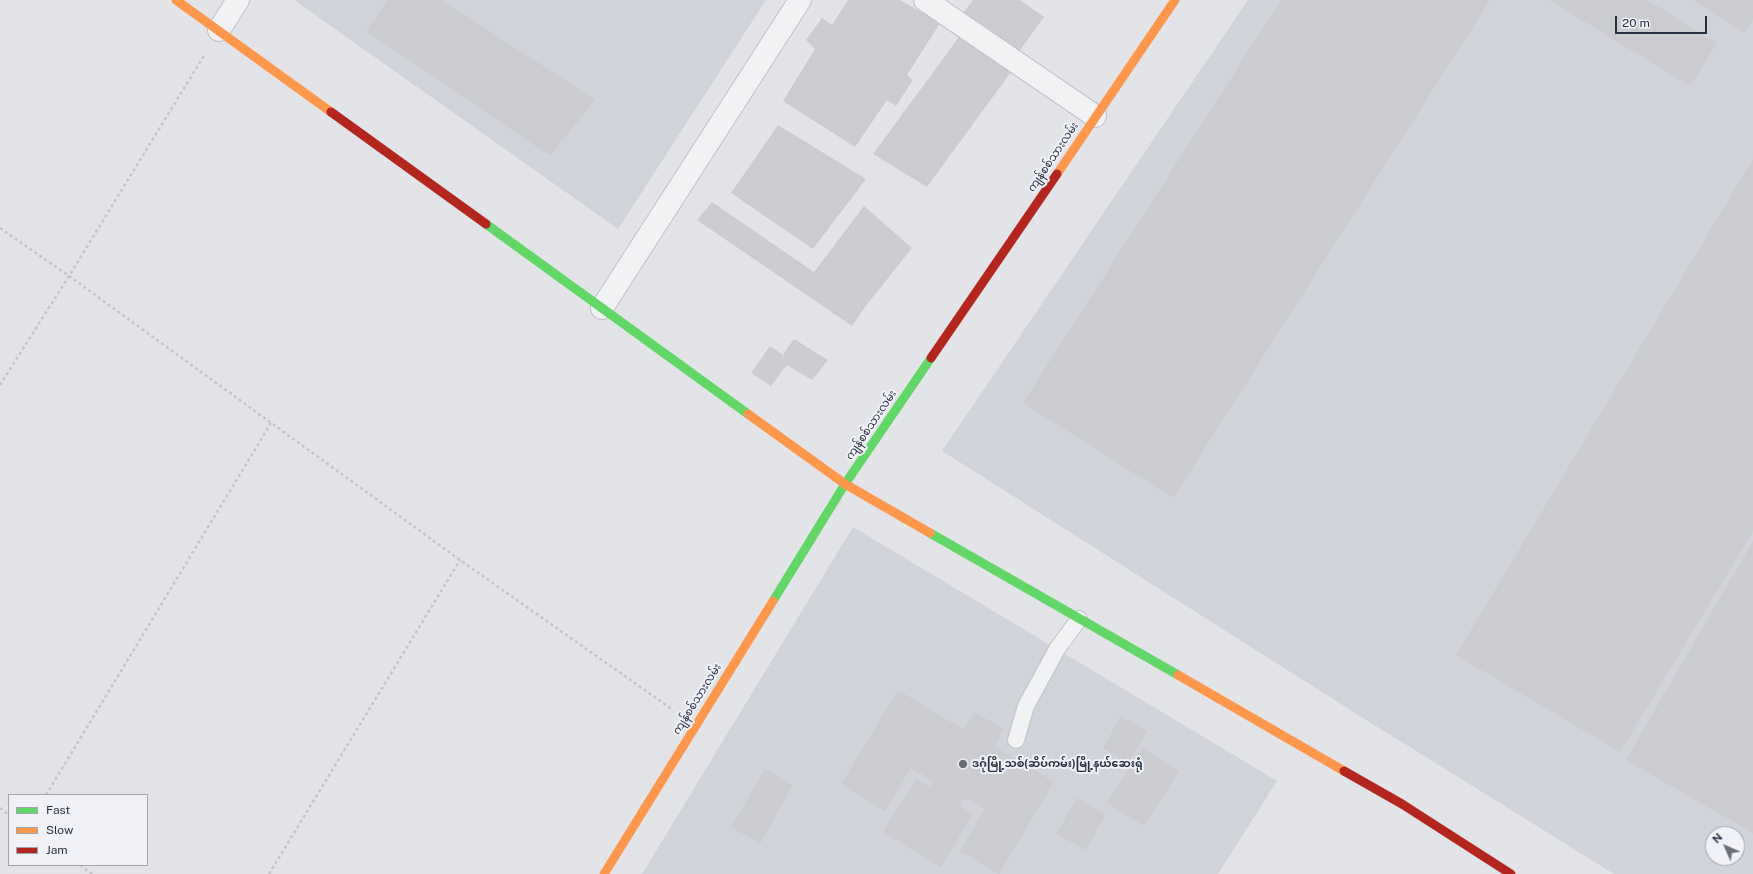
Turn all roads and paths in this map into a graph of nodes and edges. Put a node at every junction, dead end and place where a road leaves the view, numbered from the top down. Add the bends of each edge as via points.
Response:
1 (176, 0) edge
2 (238, 0) edge
3 (800, 0) edge
4 (925, 0) edge
5 (1174, 0) edge
6 (219, 30) junction
7 (1095, 116) junction
8 (0, 228) edge
9 (69, 276) junction
10 (602, 308) junction
11 (0, 385) edge
12 (271, 423) junction
13 (844, 484) junction
14 (460, 560) junction
15 (1079, 618) junction
16 (695, 725) junction
17 (1016, 740) dead end
18 (47, 794) edge
19 (0, 808) edge
20 (8, 814) edge
21 (81, 866) edge
22 (92, 874) edge
23 (269, 874) edge
24 (604, 874) edge
25 (1511, 874) edge

1 - 6 street
2 - 6 street
3 - 10 street
4 - 7 street
5 - 7 street, ကျန်စစ်သားလမ်း
6 - 9 path
6 - 10 street
7 - 13 street, ကျန်စစ်သားလမ်း
8 - 9 path
9 - 11 path
9 - 12 path
10 - 13 street
12 - 14 path
12 - 18 path
13 - 15 street
13 - 16 street, ကျန်စစ်သားလမ်း
14 - 16 path
14 - 23 path
15 - 17 lane via 1057,650 1026,706
15 - 25 street via 1402,804
16 - 24 street, ကျန်စစ်သားလမ်း
19 - 20 path
21 - 22 path

